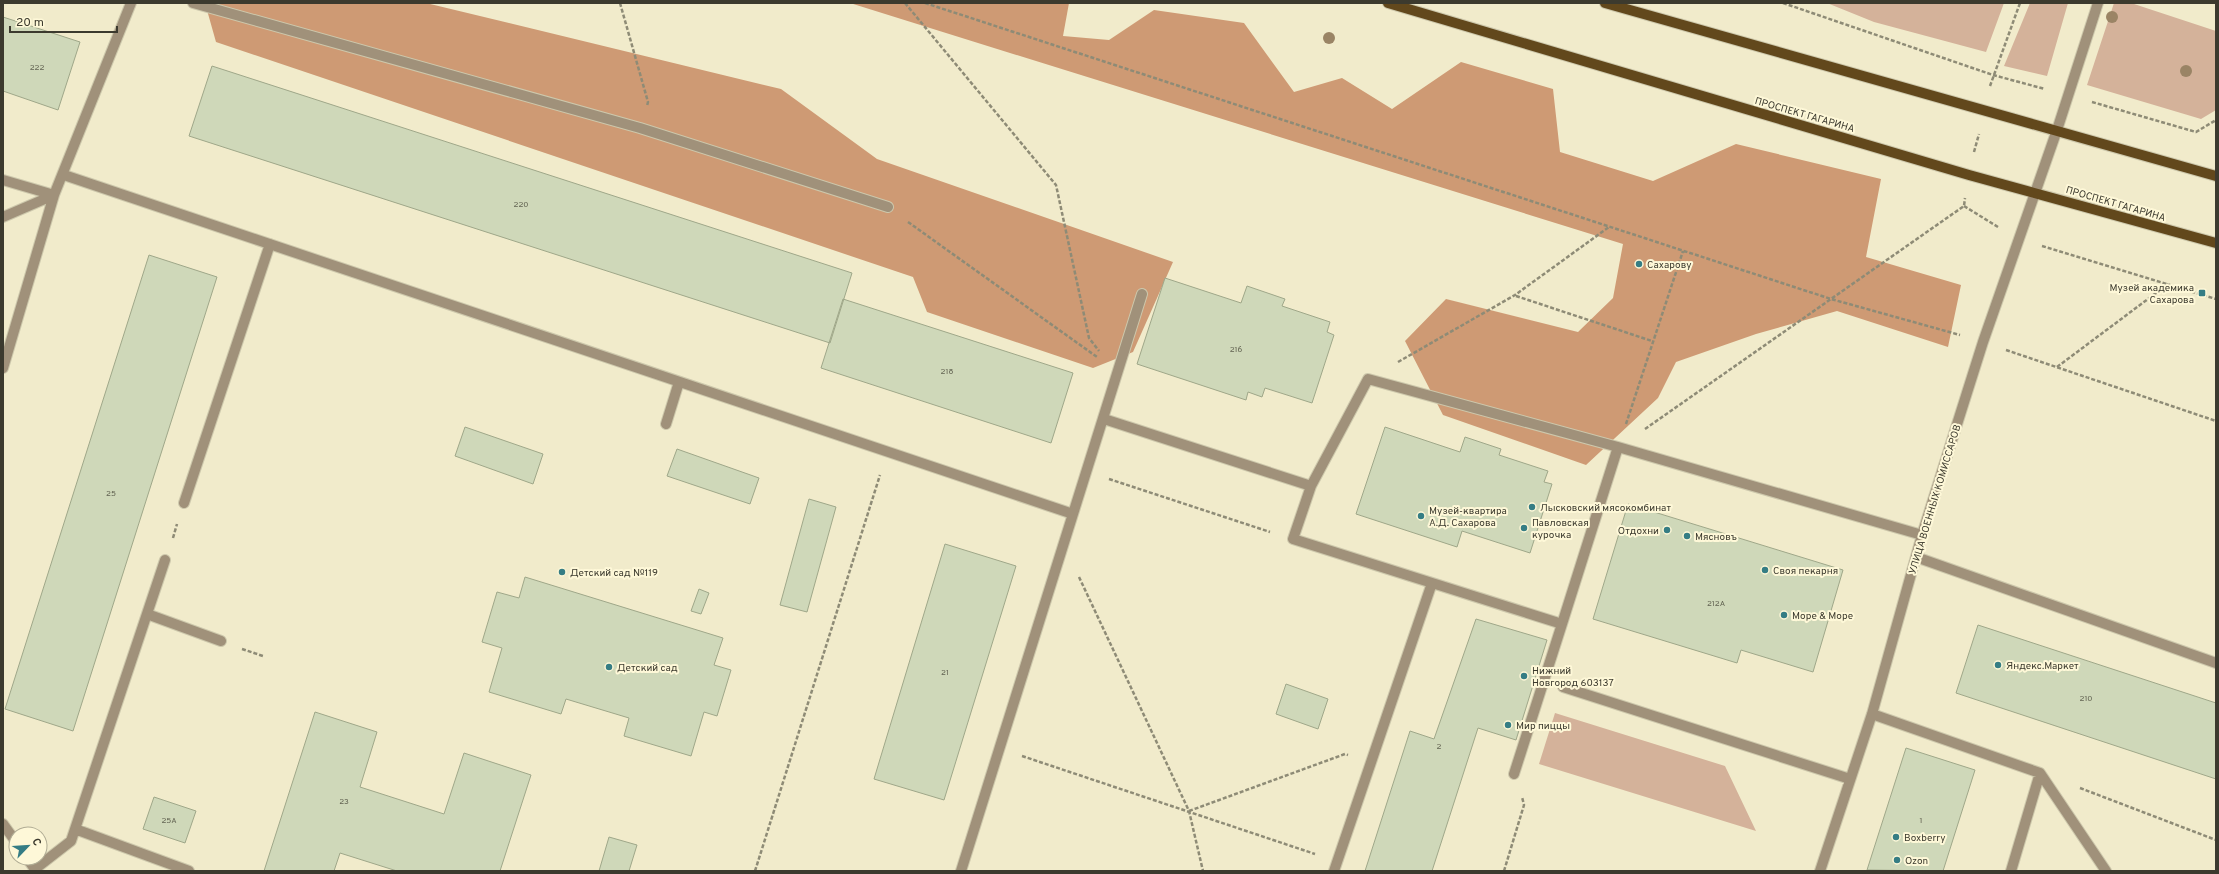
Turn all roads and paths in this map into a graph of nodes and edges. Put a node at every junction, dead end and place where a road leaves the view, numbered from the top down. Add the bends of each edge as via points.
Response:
1 (131, 3) edge
2 (193, 3) edge
3 (620, 3) edge
4 (905, 3) edge
5 (925, 3) edge
6 (1388, 3) edge
7 (1605, 3) edge
8 (1783, 3) edge
9 (2020, 3) edge
10 (2098, 3) edge
11 (1993, 75) junction
12 (2068, 95) junction
13 (1984, 110) junction
14 (2216, 120) edge
15 (640, 128) junction
16 (2057, 130) junction
17 (64, 175) junction
18 (1969, 175) junction
19 (2216, 176) edge
20 (3, 180) edge
21 (2036, 192) junction
22 (54, 195) junction
23 (1964, 206) junction
24 (888, 207) joint
25 (3, 217) edge
26 (1609, 227) junction
27 (2019, 240) junction
28 (2216, 243) edge
29 (270, 244) junction
30 (1683, 251) junction
31 (2169, 283) junction
32 (1142, 294) dead end
33 (1515, 295) junction
34 (1831, 299) junction
35 (2216, 299) edge
36 (1652, 341) junction
37 (1983, 342) junction
38 (2057, 367) junction
39 (3, 368) edge
40 (1118, 372) junction
41 (1368, 379) junction
42 (680, 382) junction
43 (1104, 419) junction
44 (2216, 421) edge
45 (666, 424) dead end
46 (1618, 448) junction
47 (887, 452) junction
48 (1087, 472) junction
49 (1311, 486) junction
50 (184, 503) joint
51 (1073, 514) junction
52 (1922, 535) junction
53 (1293, 539) junction
54 (1064, 544) junction
55 (1916, 557) junction
56 (165, 560) joint
57 (1432, 583) junction
58 (147, 614) junction
59 (1562, 624) junction
60 (221, 641) dead end
61 (2216, 663) edge
62 (1563, 687) dead end
63 (1872, 714) junction
64 (999, 748) junction
65 (1371, 761) junction
66 (2040, 773) junction
67 (1514, 774) joint
68 (1850, 779) junction
69 (2077, 787) dead end
70 (1189, 811) junction
71 (75, 829) junction
72 (2216, 840) edge
73 (1337, 861) junction
74 (35, 870) edge
75 (189, 871) edge
76 (755, 871) edge
77 (961, 871) edge
78 (1203, 871) edge
79 (1334, 871) edge
80 (1504, 871) edge
81 (1820, 871) edge
82 (2010, 871) edge
83 (2106, 871) edge

1 - 17 street
2 - 15 street
3 - 15 path via 648,102
4 - 40 path via 1056,185 1089,338
5 - 26 path
6 - 18 main road, ПРОСПЕКТ ГАГАРИНА
7 - 13 main road
8 - 11 path
9 - 11 path
10 - 12 street, УЛИЦА ВОЕННЫХ КОМИССАРОВ
11 - 12 path
11 - 13 path
12 - 14 path via 2196,132
12 - 16 street, УЛИЦА ВОЕННЫХ КОМИССАРОВ
13 - 16 main road
13 - 18 path
15 - 24 street
16 - 19 main road
16 - 21 street, УЛИЦА ВОЕННЫХ КОМИССАРОВ
17 - 22 street
17 - 29 street
18 - 21 main road, ПРОСПЕКТ ГАГАРИНА
18 - 23 path
20 - 22 street
21 - 27 street, УЛИЦА ВОЕННЫХ КОМИССАРОВ
21 - 28 main road, ПРОСПЕКТ ГАГАРИНА
22 - 25 street
22 - 39 street
23 - 27 path
23 - 34 path
24 - 40 path
26 - 30 path
26 - 33 path
27 - 31 path
27 - 37 street, УЛИЦА ВОЕННЫХ КОМИССАРОВ
29 - 42 street
29 - 50 street
30 - 34 path
30 - 36 path
31 - 35 path
31 - 38 path
32 - 40 street
33 - 36 path
33 - 41 path
34 - 37 path
34 - 46 path
36 - 46 path
37 - 38 path
37 - 52 street, УЛИЦА ВОЕННЫХ КОМИССАРОВ
38 - 44 path
40 - 43 street
41 - 46 street
41 - 49 street
42 - 45 street
42 - 47 street
43 - 48 street
43 - 49 street
46 - 52 street
46 - 59 street
47 - 51 street
47 - 76 path
48 - 51 street
48 - 53 path
49 - 53 street
50 - 56 path
51 - 54 street
52 - 55 street, УЛИЦА ВОЕННЫХ КОМИССАРОВ
53 - 57 street
54 - 64 street
54 - 70 path
55 - 61 street
55 - 63 street, УЛИЦА ВОЕННЫХ КОМИССАРОВ
56 - 58 street
57 - 59 street
57 - 65 street
58 - 60 street
58 - 71 street
59 - 67 street
62 - 68 street
63 - 66 street
63 - 68 street, УЛИЦА ВОЕННЫХ КОМИССАРОВ
64 - 70 path
64 - 77 street
65 - 70 path via 1345,754
65 - 73 street
66 - 82 street
66 - 83 street
67 - 80 path via 1524,805
68 - 81 street, УЛИЦА ВОЕННЫХ КОМИССАРОВ
69 - 72 path
70 - 73 path
70 - 78 path
71 - 74 street via 70,841
71 - 75 street
73 - 79 street

